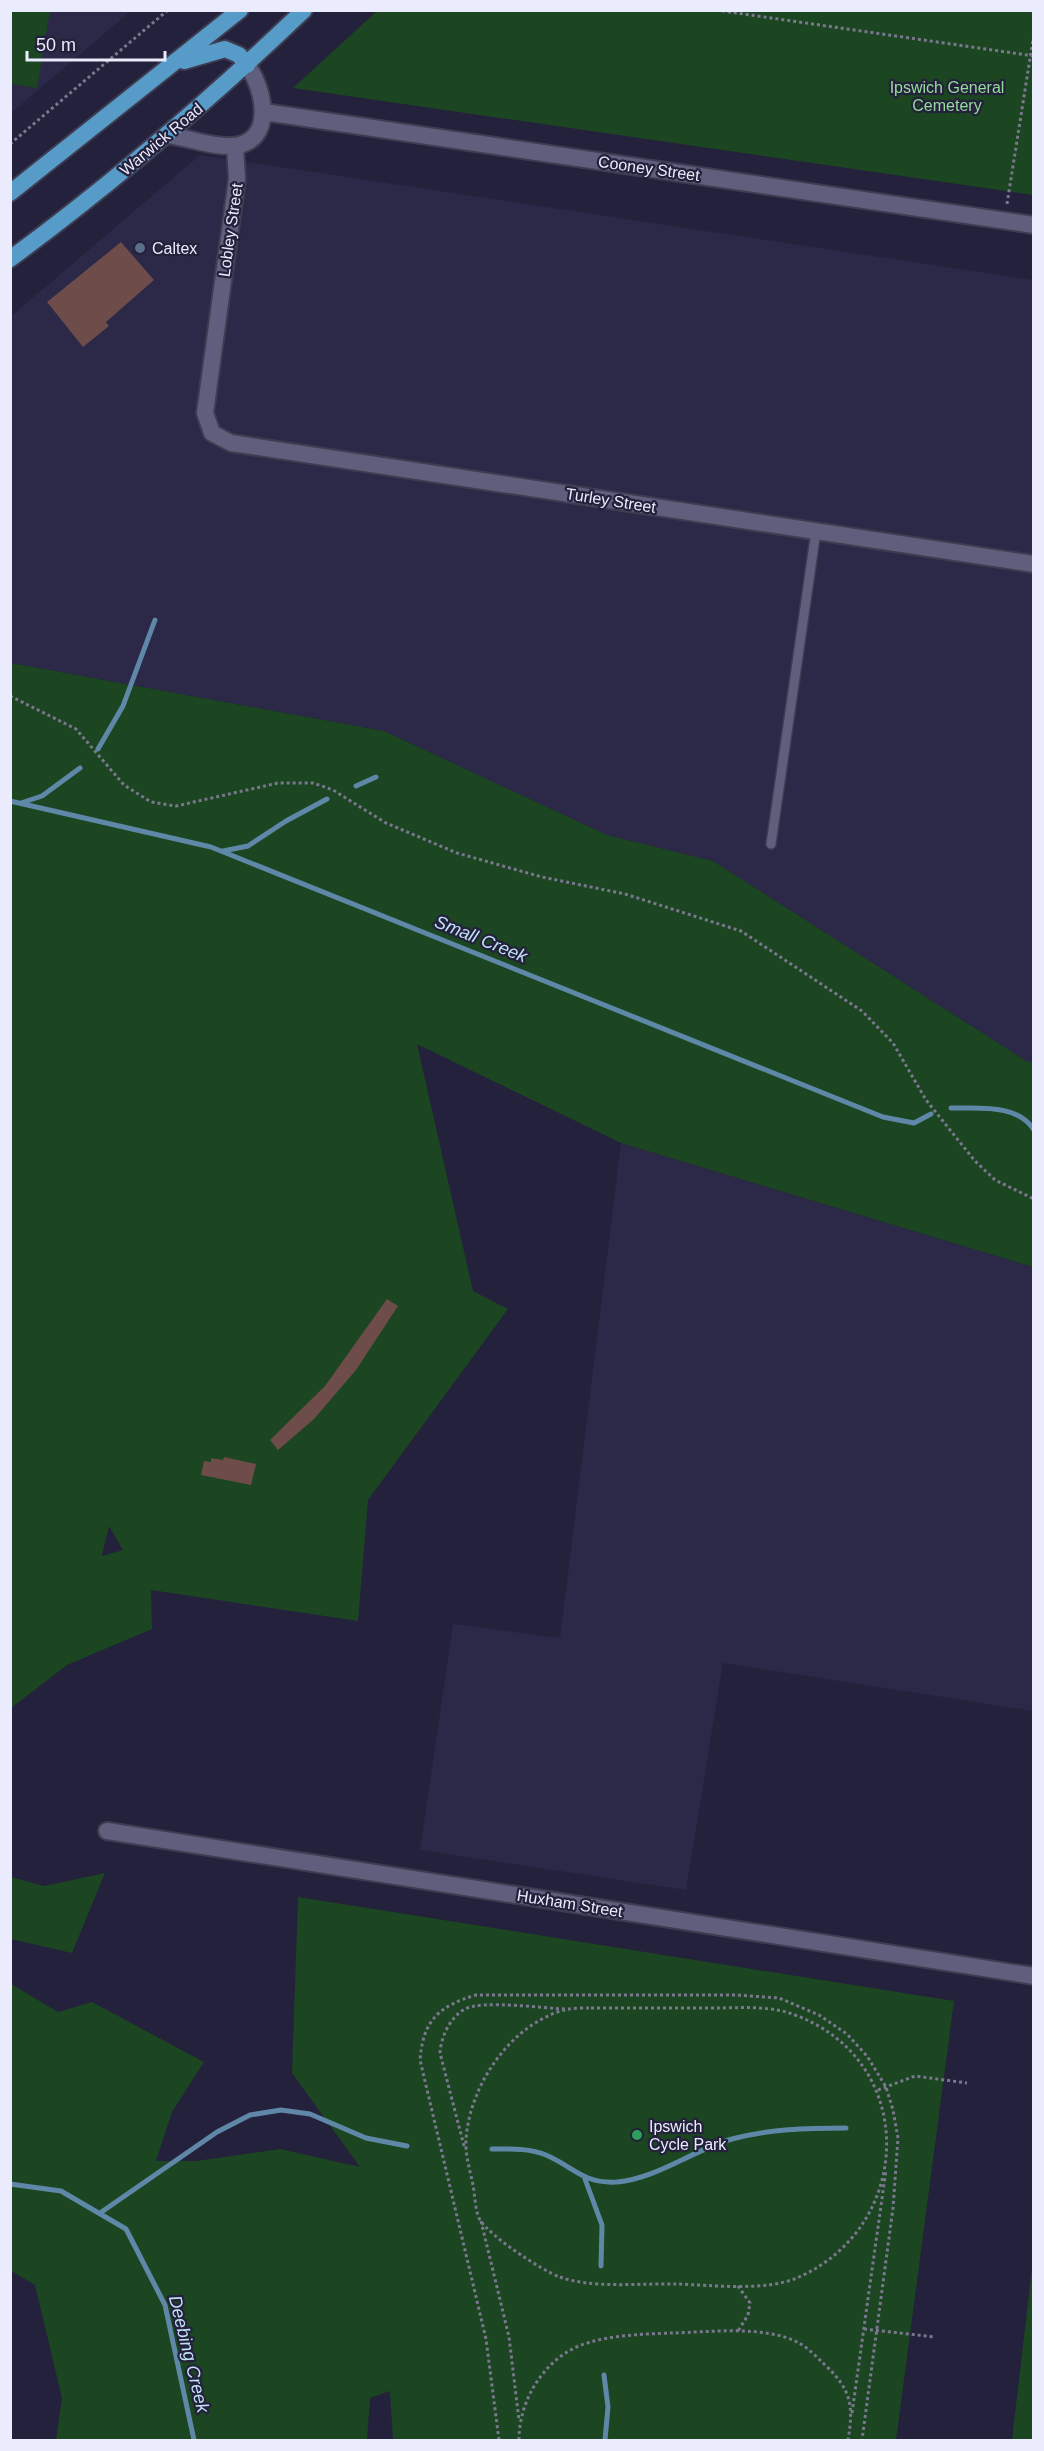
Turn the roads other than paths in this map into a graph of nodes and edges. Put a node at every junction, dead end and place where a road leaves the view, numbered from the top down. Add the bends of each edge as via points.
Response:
1 (240, 10) edge
2 (304, 10) edge
3 (247, 65) junction
4 (169, 66) junction
5 (264, 112) junction
6 (166, 135) junction
7 (235, 146) junction
8 (10, 192) edge
9 (1034, 225) edge
10 (10, 259) edge
11 (205, 413) joint
12 (816, 531) junction
13 (1034, 564) edge
14 (771, 844) dead end
15 (107, 1831) dead end
16 (1034, 1976) edge

1 - 4 main road
2 - 3 main road, Warwick Road
3 - 4 main road via 239,55 225,49
3 - 5 street via 262,94
3 - 6 main road, Warwick Road
4 - 8 main road
5 - 7 street via 257,133
5 - 9 street, Cooney Street
6 - 7 street
6 - 10 main road, Warwick Road
7 - 11 street, Lobley Street via 237,179
11 - 12 street, Turley Street via 212,433 231,443
12 - 13 street, Turley Street
12 - 14 lane
15 - 16 street, Huxham Street

